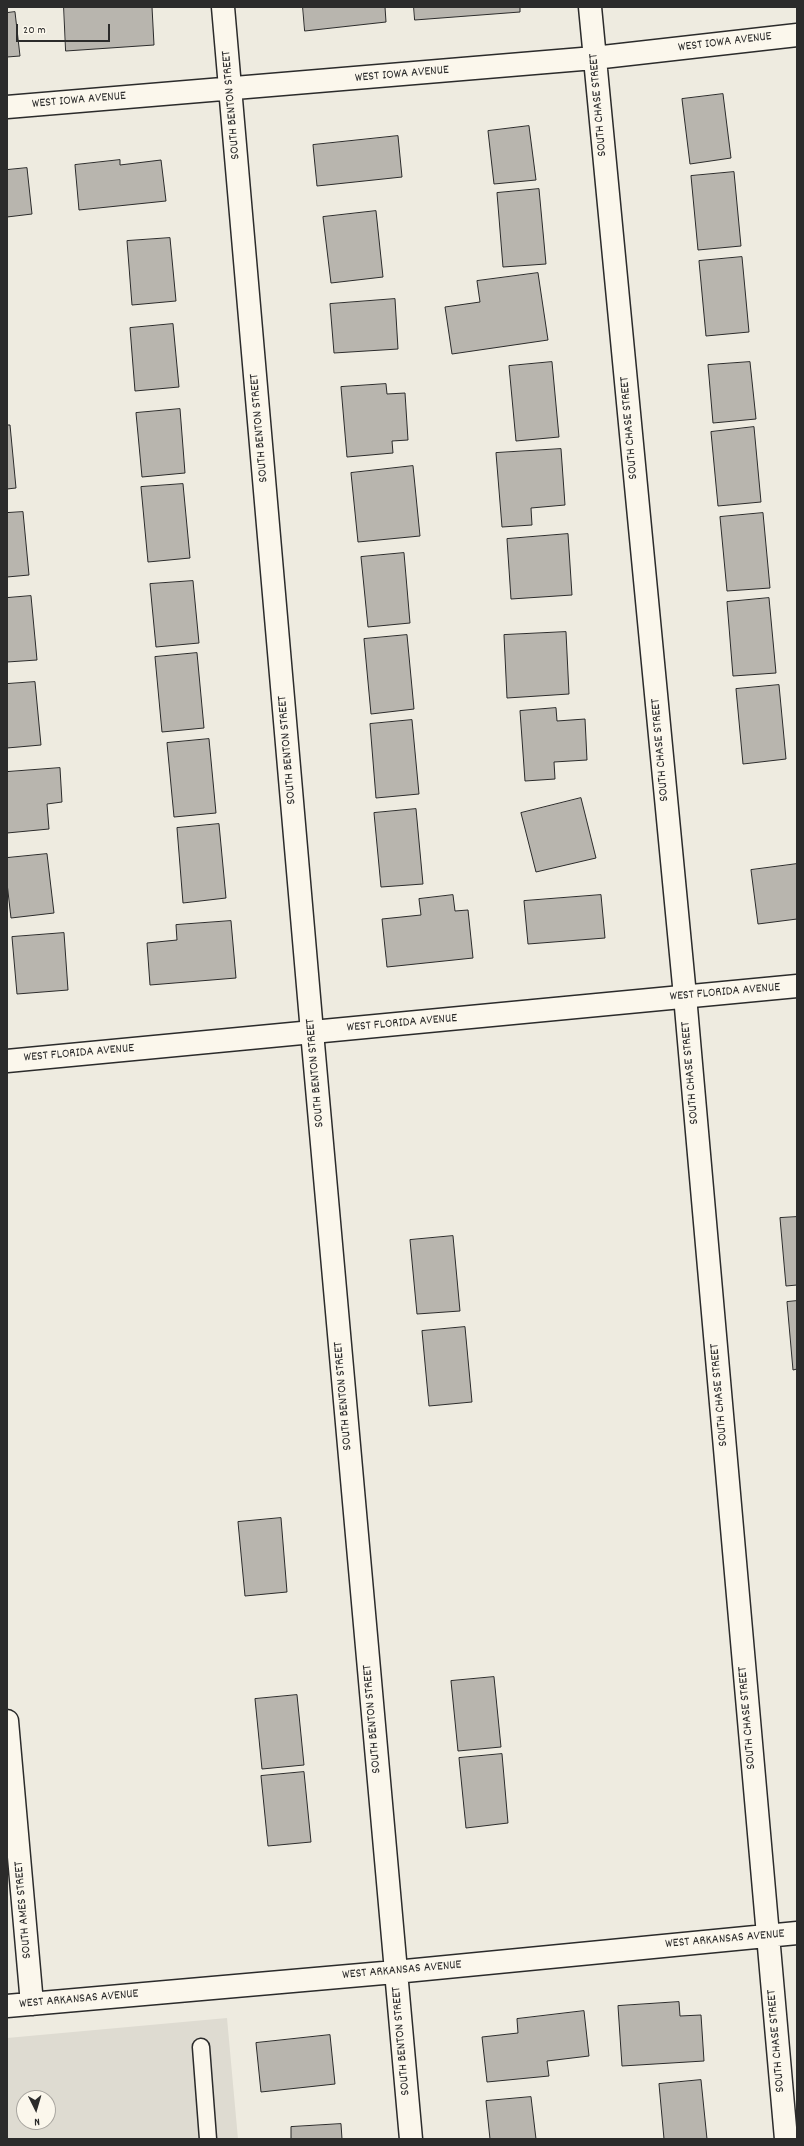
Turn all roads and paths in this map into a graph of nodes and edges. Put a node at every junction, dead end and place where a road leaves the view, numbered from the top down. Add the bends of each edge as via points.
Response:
1 (224, 7) edge
2 (590, 7) edge
3 (797, 35) edge
4 (594, 58) junction
5 (231, 90) junction
6 (7, 107) edge
7 (797, 986) edge
8 (685, 996) junction
9 (312, 1032) junction
10 (7, 1062) edge
11 (7, 1721) edge
12 (797, 1933) edge
13 (768, 1936) junction
14 (395, 1972) junction
15 (32, 2004) junction
16 (7, 2006) edge
17 (201, 2047) dead end
18 (208, 2139) edge
19 (411, 2139) edge
20 (786, 2139) edge

1 - 5 street, SOUTH BENTON STREET
2 - 4 street, SOUTH CHASE STREET
3 - 4 street, WEST IOWA AVENUE
4 - 5 street, WEST IOWA AVENUE
4 - 8 street, SOUTH CHASE STREET
5 - 6 street, WEST IOWA AVENUE
5 - 9 street, SOUTH BENTON STREET
7 - 8 street, WEST FLORIDA AVENUE
8 - 9 street, WEST FLORIDA AVENUE
8 - 13 street, SOUTH CHASE STREET
9 - 10 street, WEST FLORIDA AVENUE
9 - 14 street, SOUTH BENTON STREET
11 - 15 street, SOUTH AMES STREET
12 - 13 street, WEST ARKANSAS AVENUE
13 - 14 street, WEST ARKANSAS AVENUE
13 - 20 street, SOUTH CHASE STREET
14 - 15 street, WEST ARKANSAS AVENUE
14 - 19 street, SOUTH BENTON STREET
15 - 16 street, WEST ARKANSAS AVENUE
17 - 18 lane

